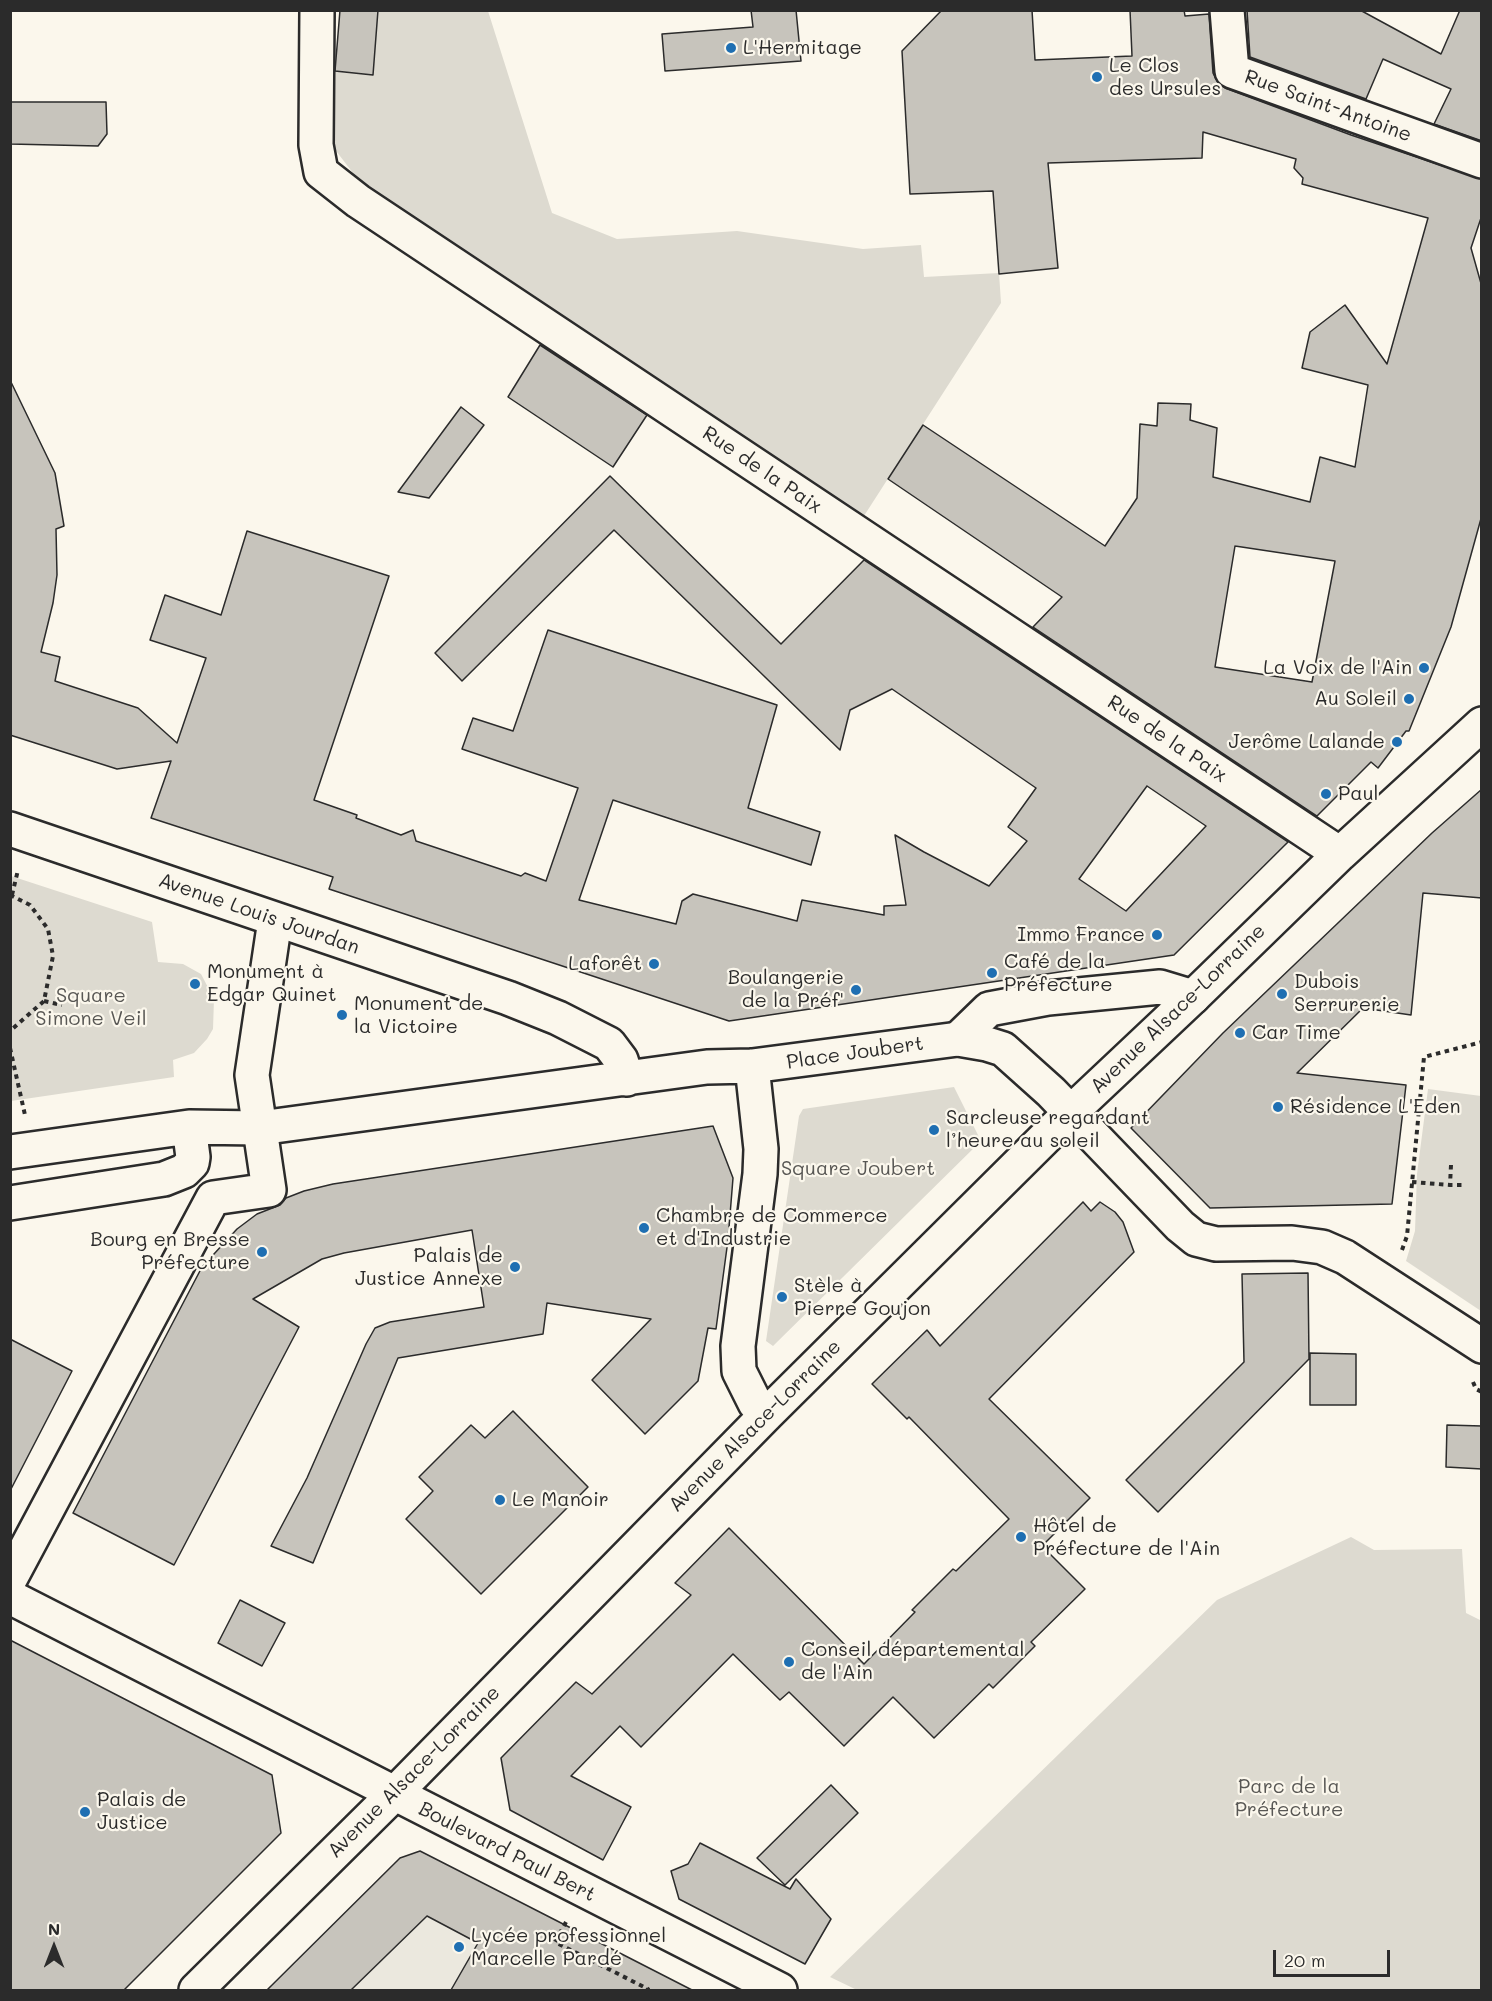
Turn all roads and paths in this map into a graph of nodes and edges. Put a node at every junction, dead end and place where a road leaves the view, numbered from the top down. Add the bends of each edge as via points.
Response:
1 (317, 10) edge
2 (1227, 10) edge
3 (1482, 161) edge
4 (1482, 724) edge
5 (10, 829) edge
6 (1340, 854) junction
7 (10, 895) edge
8 (275, 920) junction
9 (1193, 997) junction
10 (44, 1001) junction
11 (62, 1005) dead end
12 (10, 1031) edge
13 (958, 1039) junction
14 (1482, 1042) edge
15 (10, 1048) edge
16 (752, 1066) junction
17 (627, 1079) junction
18 (1071, 1112) junction
19 (189, 1127) junction
20 (260, 1128) junction
21 (22, 1151) edge
22 (1450, 1165) dead end
23 (1412, 1182) junction
24 (1450, 1185) junction
25 (1462, 1185) dead end
26 (10, 1203) edge
27 (1389, 1285) junction
28 (1482, 1346) edge
29 (766, 1415) junction
30 (10, 1579) edge
31 (10, 1597) edge
32 (394, 1794) junction
33 (560, 1944) dead end
34 (196, 1990) edge
35 (647, 1990) edge
36 (780, 1990) edge

1 - 6 street, Rue de la Paix via 316,145 321,172 358,201
2 - 3 street, Rue Saint-Antoine via 1232,71
4 - 6 street, Avenue Alsace-Lorraine
5 - 8 street, Avenue Louis Jourdan
6 - 9 street, Avenue Alsace-Lorraine
7 - 10 path via 30,905 48,929 53,956
8 - 17 street, Avenue Louis Jourdan via 558,1018 609,1044 621,1060
8 - 20 street via 252,1075
9 - 13 street via 1160,987 1048,998 989,1009
9 - 18 street, Avenue Alsace-Lorraine
10 - 11 path
10 - 12 path
13 - 16 street, Place Joubert
13 - 18 street, Place Joubert via 1003,1049
14 - 23 path via 1424,1057
15 - 21 path
16 - 17 street, Place Joubert via 707,1067
16 - 29 street via 760,1174 738,1346 739,1371 755,1403
17 - 20 street, Place Joubert
18 - 27 street, Place Joubert via 1196,1239 1216,1244 1292,1243 1322,1247
18 - 29 street, Avenue Alsace-Lorraine
19 - 20 street, Place Joubert
19 - 21 street, Place Joubert
19 - 26 street via 193,1157 184,1171 164,1179
20 - 30 street via 269,1190 213,1198
22 - 24 path
23 - 24 path
23 - 27 path via 1407,1236
24 - 25 path
27 - 28 street, Place Joubert
29 - 32 street, Avenue Alsace-Lorraine
31 - 32 street, Boulevard Paul Bert
32 - 34 street, Avenue Alsace-Lorraine
32 - 36 street, Boulevard Paul Bert
33 - 35 path

